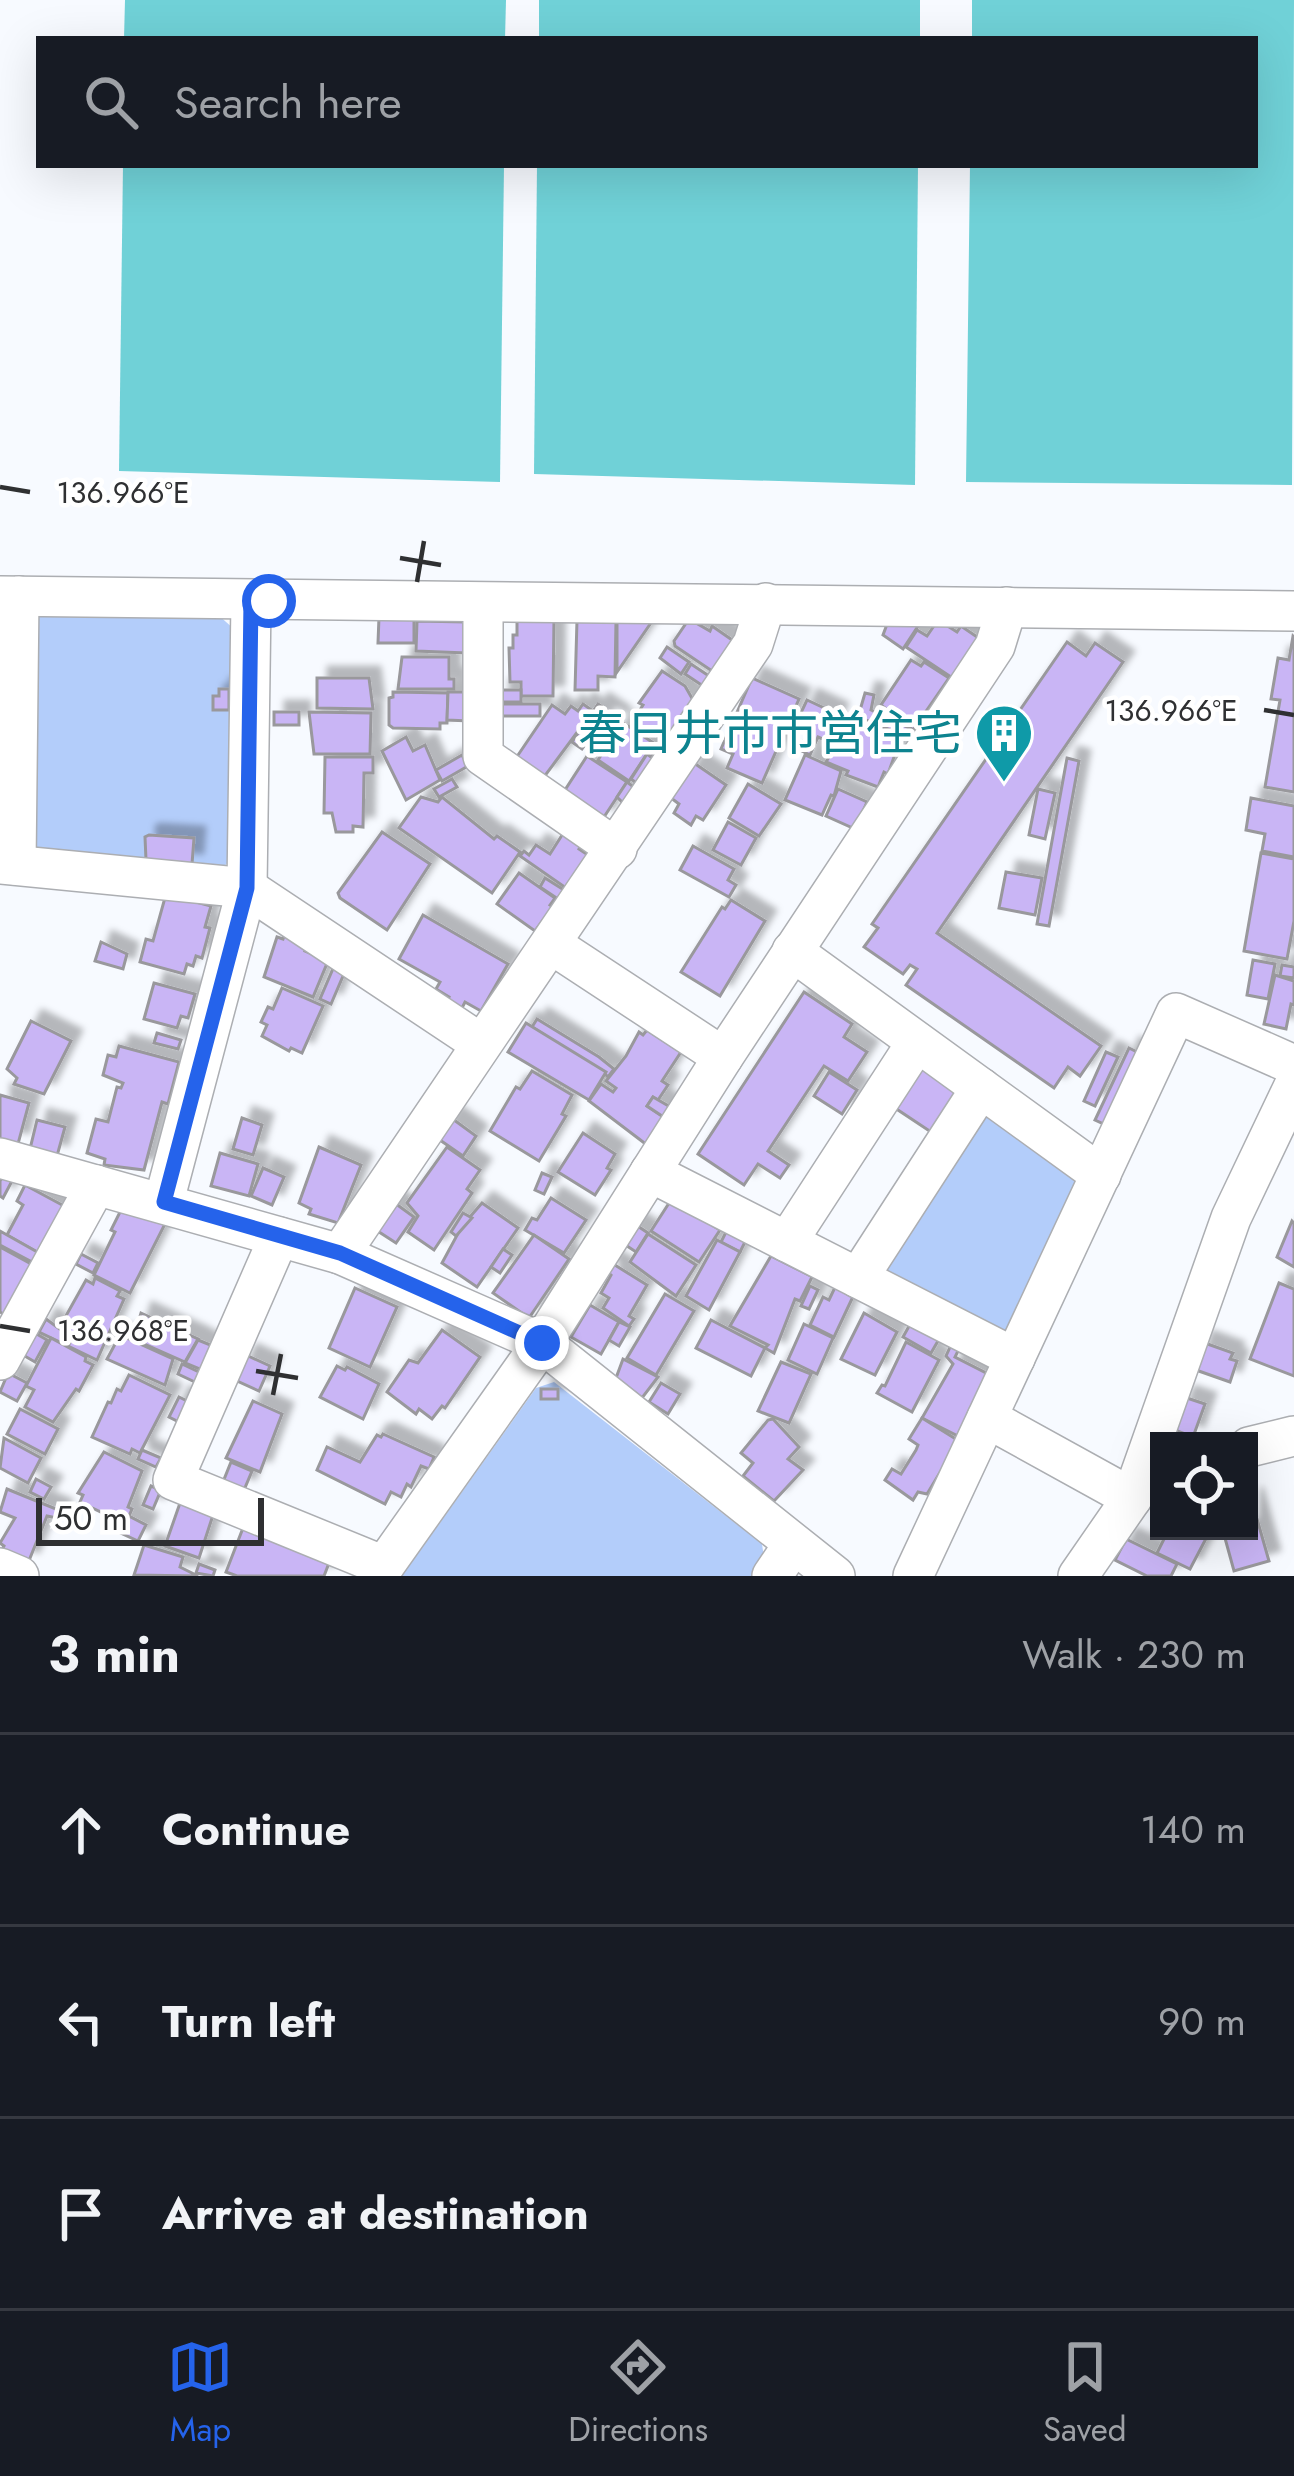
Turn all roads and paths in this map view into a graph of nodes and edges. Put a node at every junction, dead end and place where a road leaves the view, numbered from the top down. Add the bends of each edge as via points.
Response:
1 (10, 596) edge
2 (251, 601) junction
3 (483, 603) junction
4 (766, 603) junction
5 (1006, 607) junction
6 (1294, 610) edge
7 (617, 849) junction
8 (8, 864) edge
9 (247, 888) junction
10 (551, 944) junction
11 (792, 951) junction
12 (917, 1042) junction
13 (480, 1043) junction
14 (723, 1057) junction
15 (1294, 1065) edge
16 (1294, 1086) edge
17 (980, 1088) junction
18 (0, 1158) edge
19 (650, 1172) junction
20 (1100, 1175) junction
21 (96, 1185) junction
22 (164, 1202) junction
23 (279, 1237) junction
24 (787, 1242) junction
25 (340, 1253) junction
26 (858, 1278) junction
27 (542, 1343) junction
28 (2, 1352) edge
29 (1015, 1358) junction
30 (987, 1418) junction
31 (1160, 1432) edge
32 (1294, 1436) edge
33 (1258, 1445) edge
34 (1150, 1460) edge
35 (1132, 1498) junction
36 (782, 1561) edge
37 (0, 1568) edge
38 (381, 1571) edge
39 (19, 1576) edge
40 (835, 1576) edge
41 (913, 1576) edge
42 (1078, 1576) edge

1 - 2 street
1 - 8 street
2 - 3 street
2 - 9 street
3 - 4 street
3 - 7 street via 483,756
4 - 5 street
4 - 7 street via 753,644
5 - 6 street
5 - 11 street via 995,646
7 - 10 street
8 - 9 street
9 - 13 street
9 - 22 street
10 - 13 street
10 - 14 street
11 - 12 street
11 - 14 street
12 - 17 street
12 - 24 street
13 - 25 street
14 - 19 street
15 - 20 street via 1176,1013
16 - 31 street via 1232,1218
17 - 20 street
17 - 26 street
18 - 21 street
19 - 24 street
19 - 27 street
20 - 29 street
21 - 22 street
21 - 28 street
22 - 23 street
23 - 25 street
23 - 38 street via 173,1480
24 - 26 street
25 - 27 street
26 - 29 street
27 - 36 street
27 - 38 street
29 - 30 street
30 - 35 street
30 - 41 street
32 - 33 street
34 - 35 street
35 - 42 street
36 - 40 street
37 - 39 street

